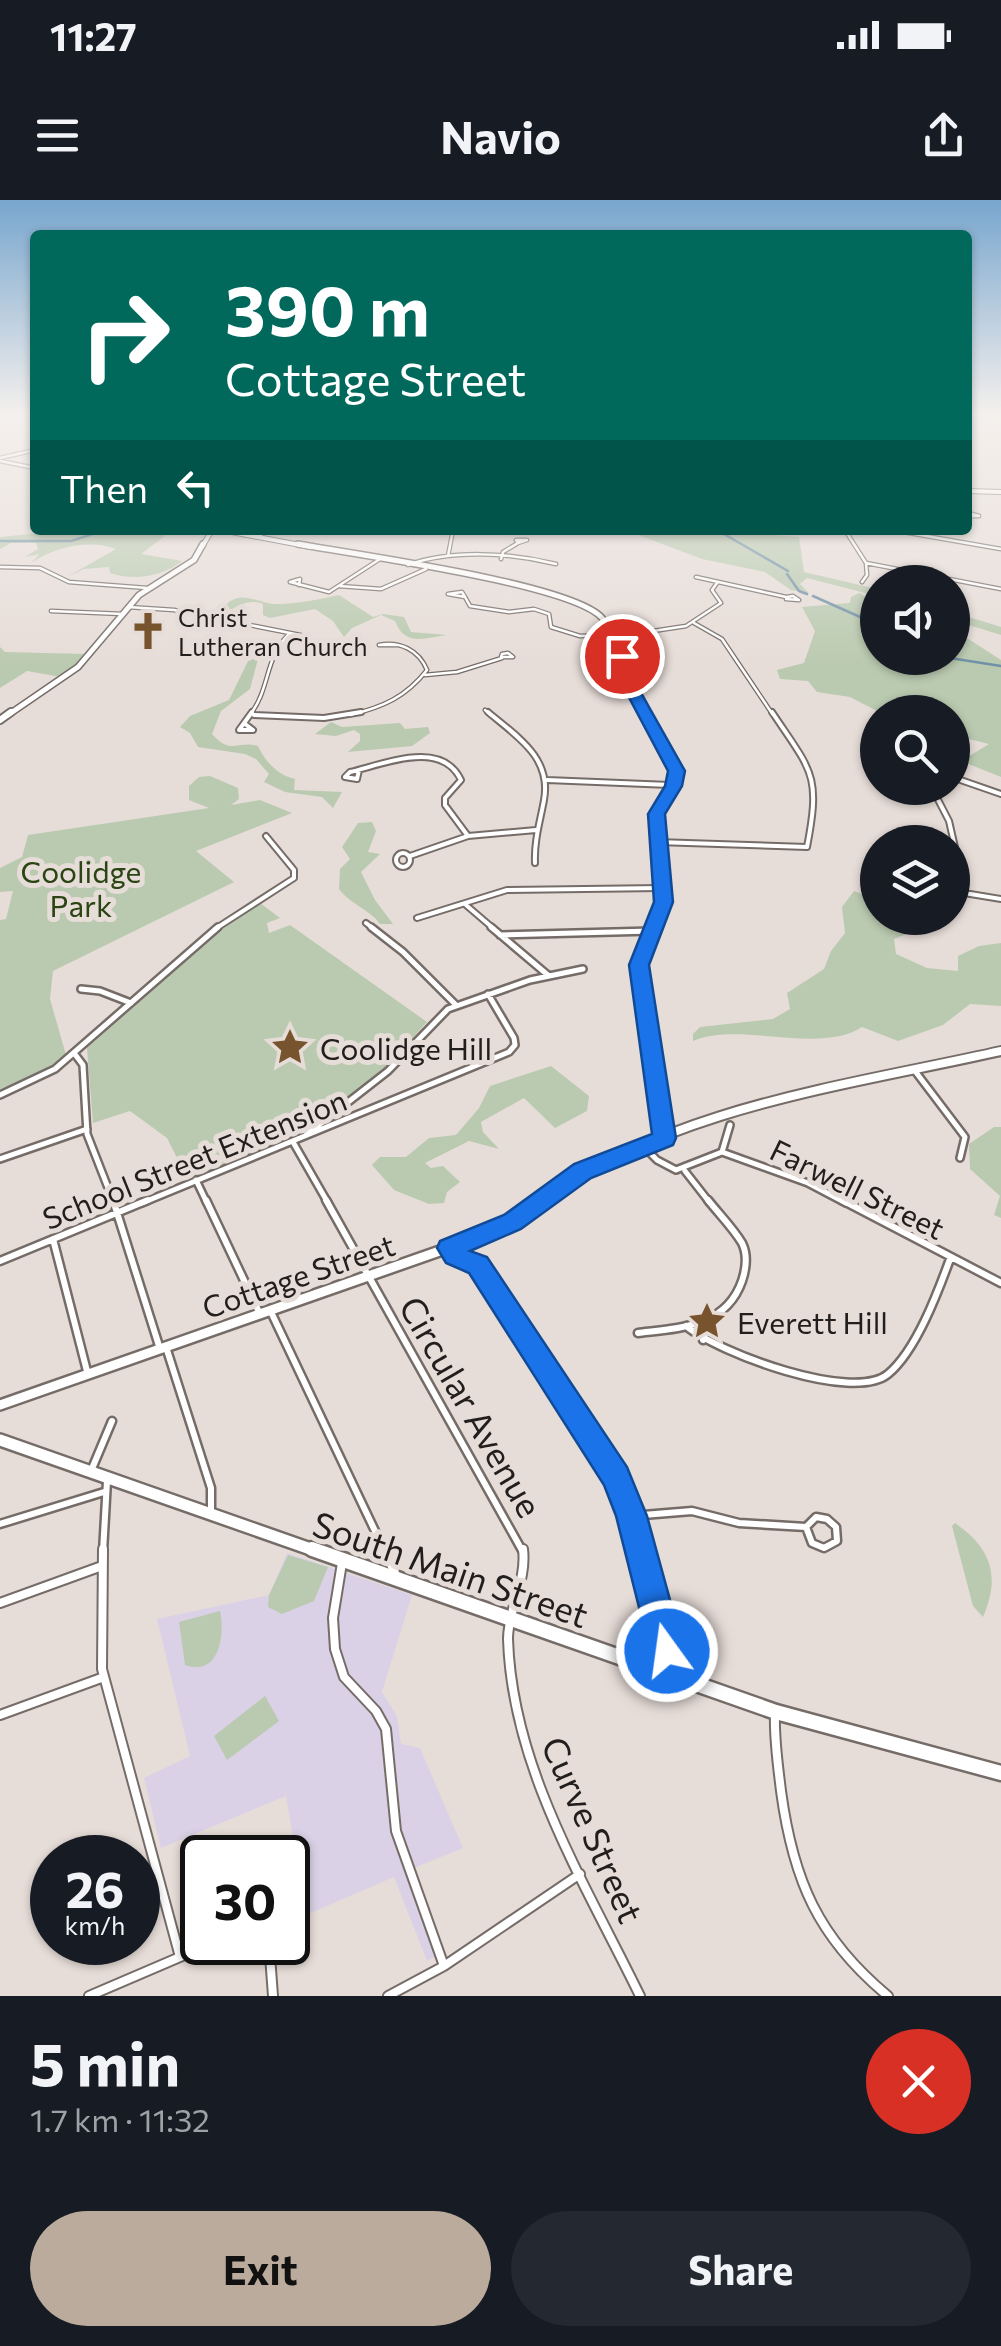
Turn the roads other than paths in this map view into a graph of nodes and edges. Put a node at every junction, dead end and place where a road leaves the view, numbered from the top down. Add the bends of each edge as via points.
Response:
1 (209, 535) edge
2 (246, 535) edge
3 (261, 535) edge
4 (452, 535) edge
5 (849, 535) edge
6 (921, 535) edge
7 (257, 537) junction
8 (518, 542) dead end
9 (1001, 549) edge
10 (448, 556) junction
11 (500, 559) junction
12 (380, 560) junction
13 (866, 563) joint
14 (556, 564) dead end
15 (408, 565) junction
16 (0, 567) edge
17 (426, 569) junction
18 (696, 577) dead end
19 (718, 583) junction
20 (299, 585) dead end
21 (339, 586) junction
22 (148, 588) junction
23 (1001, 589) edge
24 (465, 597) dead end
25 (786, 597) dead end
26 (126, 610) junction
27 (50, 611) dead end
28 (694, 623) junction
29 (289, 634) junction
30 (305, 636) dead end
31 (613, 636) junction
32 (396, 645) dead end
33 (502, 658) dead end
34 (425, 675) junction
35 (486, 710) dead end
36 (254, 714) junction
37 (0, 720) edge
38 (245, 724) dead end
39 (360, 770) dead end
40 (547, 780) junction
41 (970, 783) edge
42 (673, 786) junction
43 (1001, 794) edge
44 (536, 830) junction
45 (266, 836) dead end
46 (468, 836) junction
47 (657, 842) junction
48 (410, 856) dead end
49 (536, 863) dead end
50 (664, 888) junction
51 (970, 892) edge
52 (1001, 898) edge
53 (466, 904) junction
54 (417, 918) dead end
55 (366, 923) dead end
56 (652, 930) junction
57 (500, 935) junction
58 (583, 969) dead end
59 (549, 976) junction
60 (81, 989) dead end
61 (488, 994) junction
62 (131, 1004) junction
63 (456, 1005) junction
64 (1001, 1052) edge
65 (74, 1053) junction
66 (915, 1070) junction
67 (0, 1095) edge
68 (730, 1125) dead end
69 (86, 1129) junction
70 (664, 1138) junction
71 (296, 1140) junction
72 (644, 1147) junction
73 (722, 1152) junction
74 (960, 1158) dead end
75 (0, 1159) edge
76 (686, 1170) junction
77 (196, 1180) junction
78 (118, 1212) junction
79 (54, 1239) junction
80 (450, 1248) junction
81 (950, 1259) junction
82 (0, 1260) edge
83 (369, 1277) junction
84 (1001, 1283) edge
85 (265, 1313) junction
86 (709, 1321) junction
87 (686, 1326) junction
88 (638, 1333) dead end
89 (703, 1340) junction
90 (163, 1349) junction
91 (88, 1374) junction
92 (0, 1405) edge
93 (112, 1420) dead end
94 (0, 1440) edge
95 (90, 1474) junction
96 (106, 1486) junction
97 (209, 1515) junction
98 (632, 1516) junction
99 (0, 1524) edge
100 (806, 1527) junction
101 (342, 1563) junction
102 (102, 1566) junction
103 (393, 1581) junction
104 (0, 1603) edge
105 (510, 1619) junction
106 (664, 1673) junction
107 (104, 1677) junction
108 (776, 1712) junction
109 (0, 1715) edge
110 (1001, 1773) edge
111 (580, 1874) junction
112 (180, 1957) joint
113 (271, 1965) edge
114 (444, 1966) junction
115 (89, 1996) edge
116 (273, 1996) edge
117 (388, 1996) edge
118 (640, 1996) edge
119 (888, 1996) edge

1 - 22 street via 192,562
2 - 7 street
3 - 7 street
4 - 10 street
5 - 13 street
6 - 9 street
7 - 12 street
8 - 11 street
10 - 11 street
10 - 15 street
11 - 14 street
12 - 15 street
12 - 21 street
13 - 23 street
15 - 17 street
16 - 22 street via 40,568 70,582
17 - 21 street via 380,589
17 - 31 street via 556,593 601,614
18 - 19 street
19 - 25 street
19 - 28 street via 712,590 721,603
20 - 21 street via 329,592
22 - 26 street
24 - 31 street via 470,606 541,610 553,628 577,636
26 - 27 street
26 - 29 street via 180,612
26 - 37 street via 75,670
28 - 31 street
28 - 47 street via 724,642 810,769 816,800 807,846
29 - 30 street
29 - 36 street via 272,652
31 - 42 street via 624,675 675,764
32 - 34 street via 423,658
33 - 34 street
34 - 36 street via 361,714
35 - 40 street via 530,746
36 - 38 street
39 - 46 street via 426,756 449,761 461,780 444,803
40 - 42 street
40 - 44 street
41 - 43 street
42 - 47 street via 657,811
44 - 46 street
44 - 49 street
45 - 62 street via 294,878 221,924
46 - 48 street
47 - 50 street
50 - 53 street via 514,890
50 - 56 street
51 - 52 street
53 - 54 street
53 - 57 street
55 - 63 street via 391,938
56 - 57 street
56 - 70 street via 639,971
57 - 59 street
58 - 59 street
59 - 61 street
60 - 62 street
61 - 63 street
61 - 71 street, School Street Extension via 514,1048
62 - 65 street
63 - 71 street via 382,1076
64 - 66 street, Cottage Street
65 - 67 street via 42,1078
65 - 69 street via 83,1065
66 - 70 street, Cottage Street via 747,1106
66 - 74 street via 964,1137
68 - 73 street
69 - 75 street
69 - 78 street
70 - 72 street, Cottage Street
71 - 77 street, School Street Extension
71 - 83 street, Circular Avenue
72 - 76 street via 663,1164
72 - 80 street, Cottage Street via 573,1176 512,1222
73 - 76 street, Farwell Street
73 - 81 street, Farwell Street via 808,1183
76 - 86 street via 739,1238 746,1257 734,1300
77 - 78 street, School Street Extension
77 - 85 street
78 - 79 street, School Street Extension
78 - 90 street
79 - 82 street, School Street Extension
79 - 91 street
80 - 83 street, Cottage Street
80 - 98 street via 478,1265 608,1464
81 - 84 street, Farwell Street
81 - 89 street via 933,1308 890,1372 872,1384 803,1374
83 - 85 street, Cottage Street
83 - 105 street, Circular Avenue via 522,1544 525,1565
85 - 90 street, Cottage Street
85 - 103 street via 392,1560
86 - 87 street
86 - 89 street
87 - 88 street
87 - 89 street
90 - 91 street, Cottage Street
90 - 97 street via 212,1488
91 - 92 street, Cottage Street
93 - 95 street
94 - 95 main road, South Main Street
95 - 96 main road, South Main Street
96 - 97 main road, South Main Street
96 - 99 street
96 - 102 street
97 - 101 main road, South Main Street
98 - 100 street via 692,1512
98 - 106 street via 666,1641
100 - 100 street via 816,1517 827,1519 836,1527 837,1542 817,1546
101 - 103 main road, South Main Street
101 - 114 street via 334,1648 344,1677 386,1728 396,1831
102 - 104 street
102 - 107 street
103 - 105 main road, South Main Street
105 - 106 main road, South Main Street
105 - 111 street, Curve Street via 514,1697 527,1756
106 - 108 main road, South Main Street
107 - 109 street
107 - 112 street
108 - 110 main road, South Main Street
108 - 119 street via 785,1822 803,1889 831,1942
111 - 114 street
111 - 118 street, Curve Street
112 - 115 street
113 - 116 street
114 - 117 street

